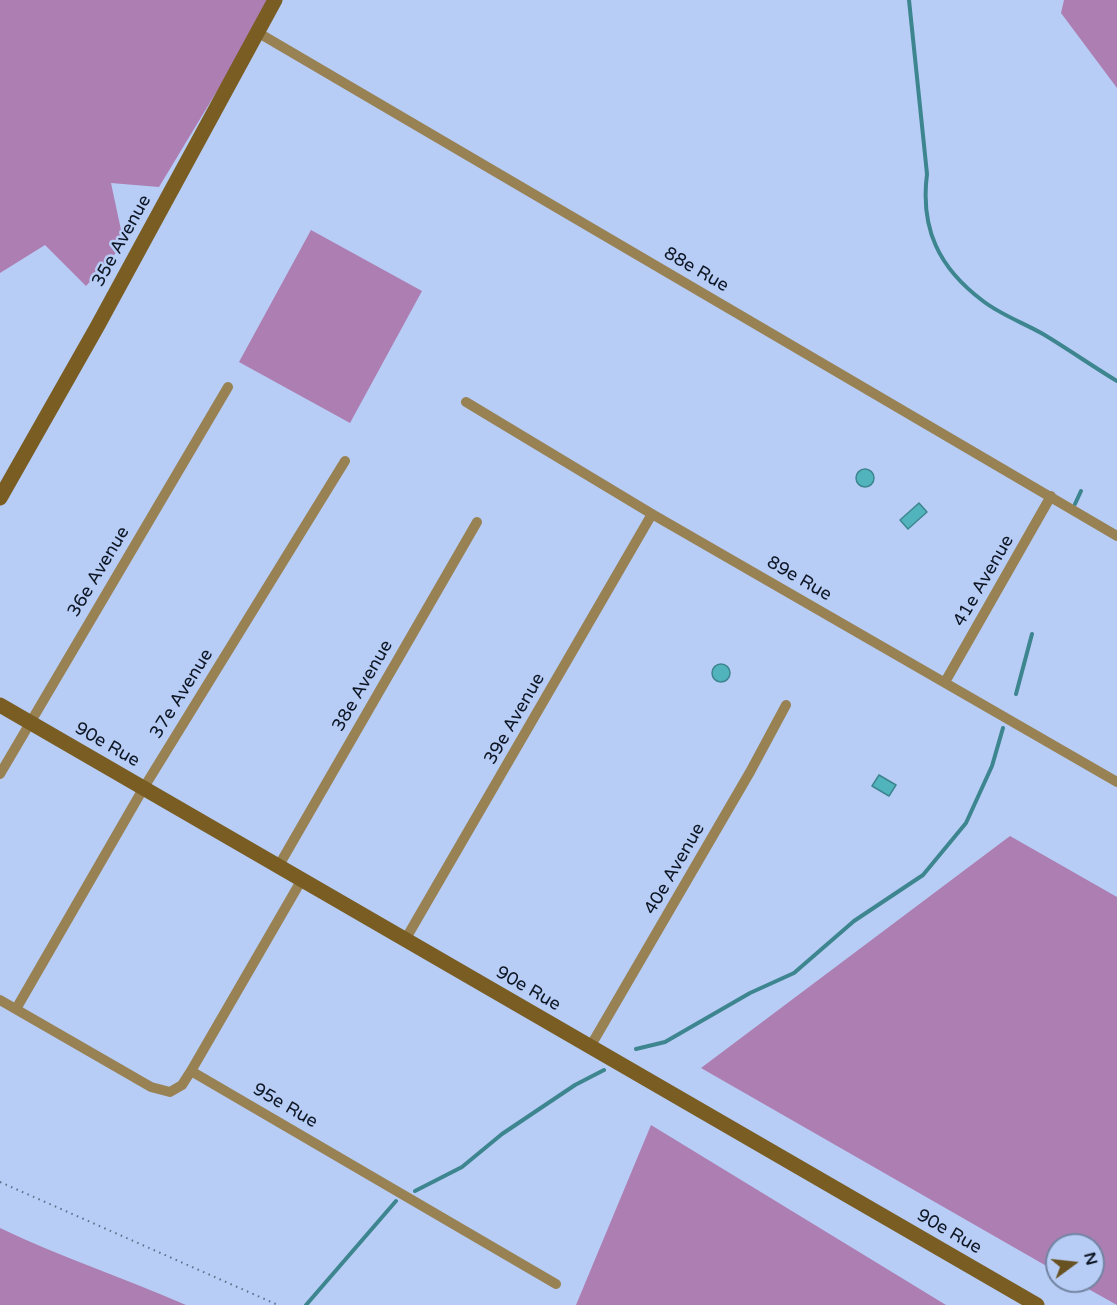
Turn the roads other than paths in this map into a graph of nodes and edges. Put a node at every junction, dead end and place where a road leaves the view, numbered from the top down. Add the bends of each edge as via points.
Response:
1 (275, 0) edge
2 (257, 33) junction
3 (228, 387) dead end
4 (466, 402) dead end
5 (345, 461) dead end
6 (1051, 496) junction
7 (0, 498) edge
8 (652, 513) junction
9 (477, 522) dead end
10 (1117, 536) edge
11 (945, 682) junction
12 (0, 705) edge
13 (786, 705) dead end
14 (29, 722) junction
15 (0, 774) edge
16 (1117, 782) edge
17 (143, 789) junction
18 (278, 867) junction
19 (301, 881) junction
20 (405, 940) junction
21 (0, 1000) edge
22 (16, 1009) junction
23 (590, 1047) junction
24 (191, 1071) junction
25 (556, 1284) dead end
26 (1037, 1305) edge

1 - 2 street, 35e Avenue
2 - 6 street, 88e Rue
2 - 7 street, 35e Avenue
3 - 14 street, 36e Avenue
4 - 8 street, 89e Rue
5 - 17 street, 37e Avenue
6 - 10 street, 88e Rue
6 - 11 street, 41e Avenue
8 - 11 street, 89e Rue
8 - 20 street, 39e Avenue
9 - 18 street, 38e Avenue
11 - 16 street, 89e Rue
12 - 14 street, 90e Rue
13 - 23 street, 40e Avenue
14 - 15 street, 36e Avenue
14 - 17 street, 90e Rue
17 - 18 street, 90e Rue
17 - 22 street, 37e Avenue
18 - 19 street, 90e Rue
19 - 20 street, 90e Rue
19 - 24 street
20 - 23 street, 90e Rue
21 - 22 street
22 - 24 street via 151,1087 170,1092 182,1085
23 - 26 street, 90e Rue
24 - 25 street, 95e Rue

